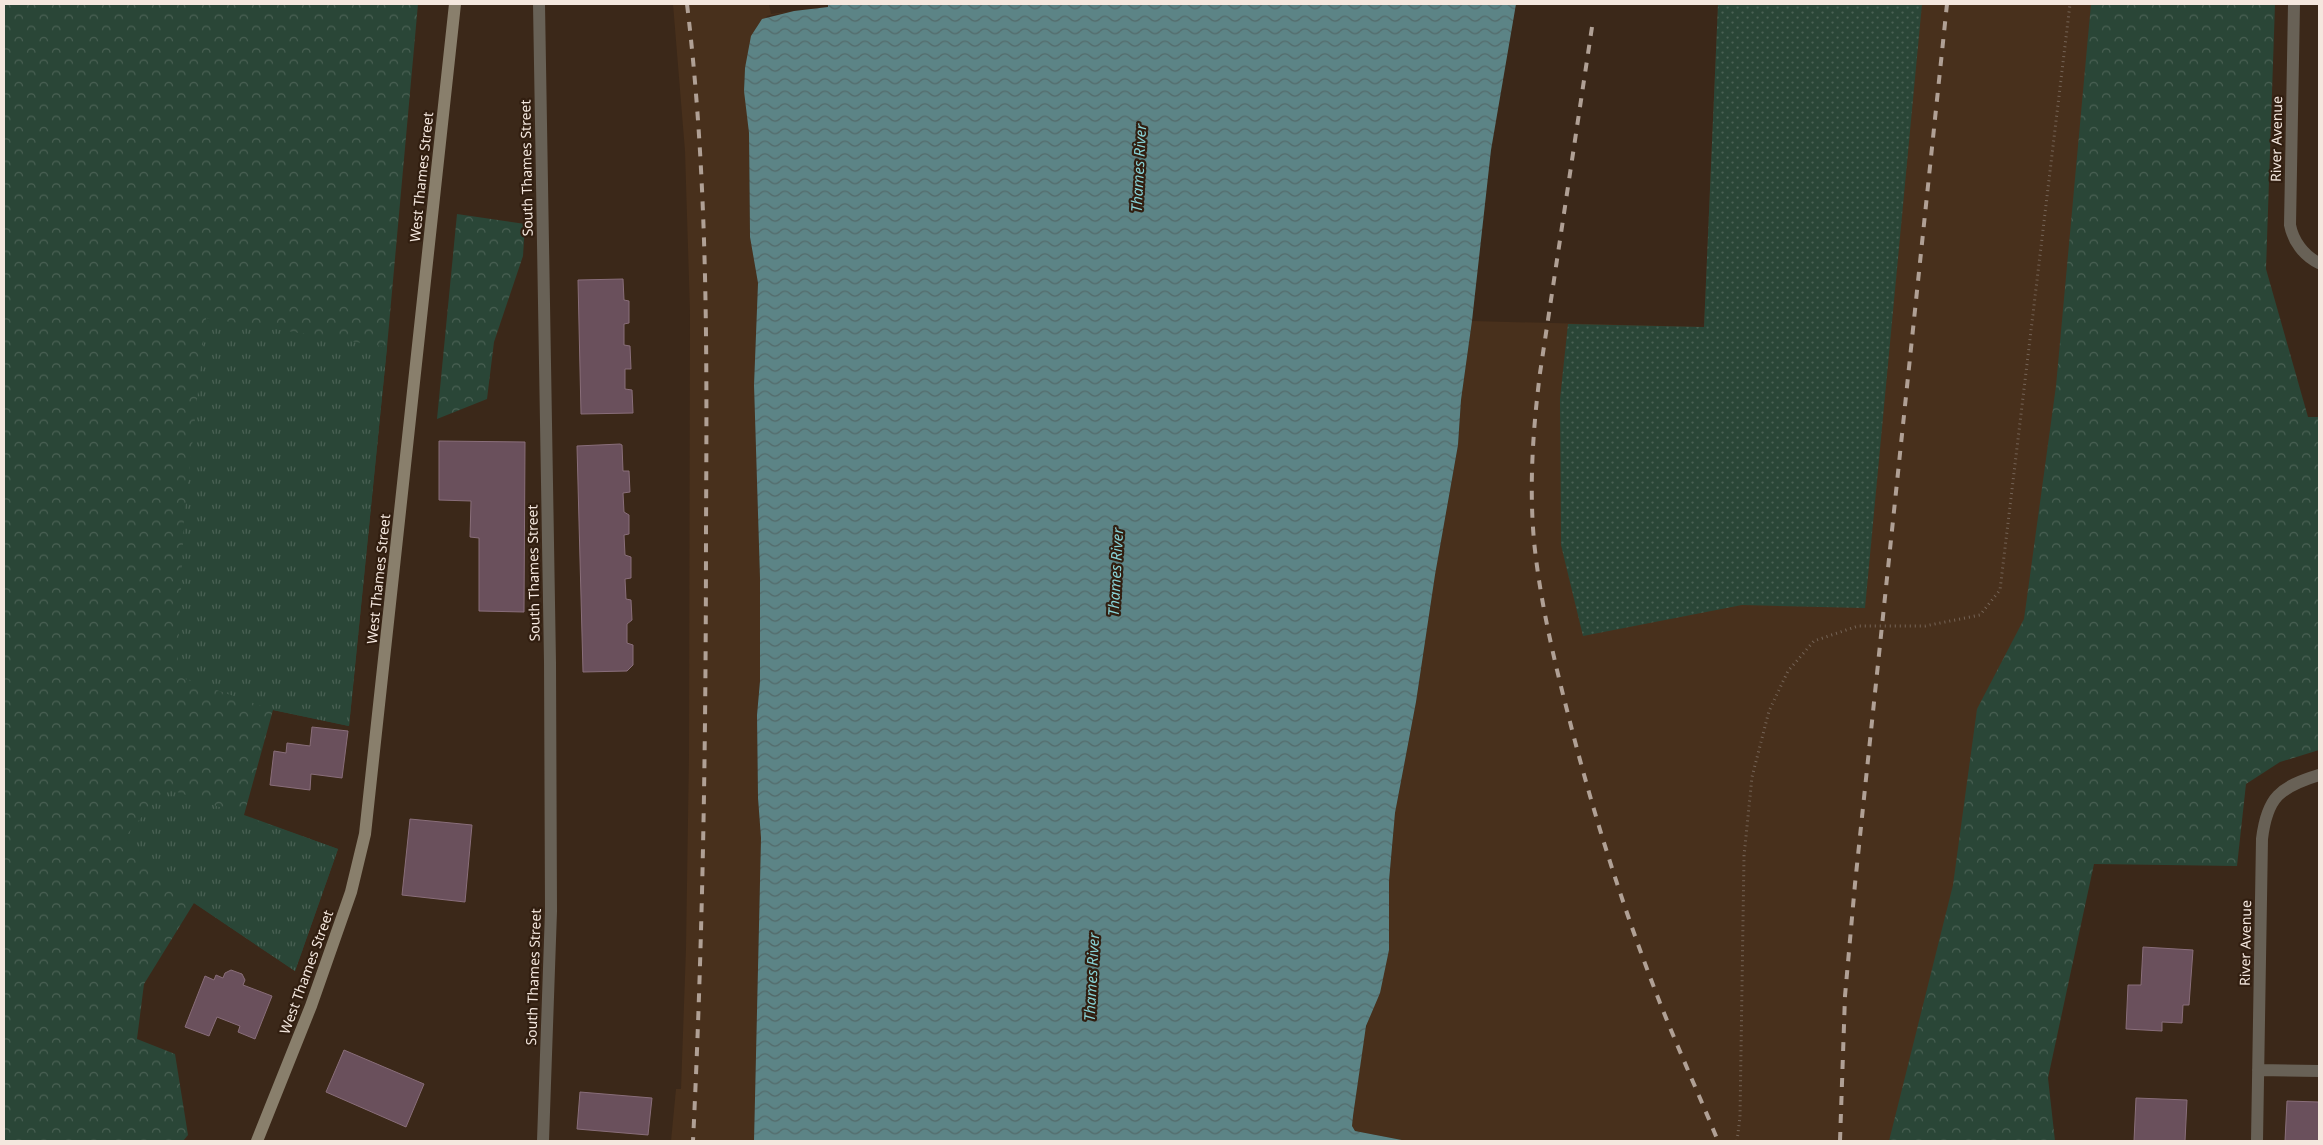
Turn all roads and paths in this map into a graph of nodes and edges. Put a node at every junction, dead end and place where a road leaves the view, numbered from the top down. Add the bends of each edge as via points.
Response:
1 (455, 4) edge
2 (539, 4) edge
3 (2070, 4) edge
4 (2294, 4) edge
5 (2319, 263) edge
6 (2319, 775) edge
7 (2258, 1070) junction
8 (2319, 1071) edge
9 (257, 1141) edge
10 (543, 1141) edge
11 (1737, 1141) edge
12 (2257, 1141) edge

1 - 9 main road, West Thames Street via 365,834 351,892 311,1006
2 - 10 street, South Thames Street via 551,911
3 - 11 path via 2000,590 1980,615 1925,626 1858,626 1814,641 1788,671 1768,711 1752,777 1744,856
4 - 5 street, River Avenue via 2290,225 2298,245
6 - 7 street, River Avenue via 2286,788 2265,814
7 - 8 street
7 - 12 street, River Avenue

